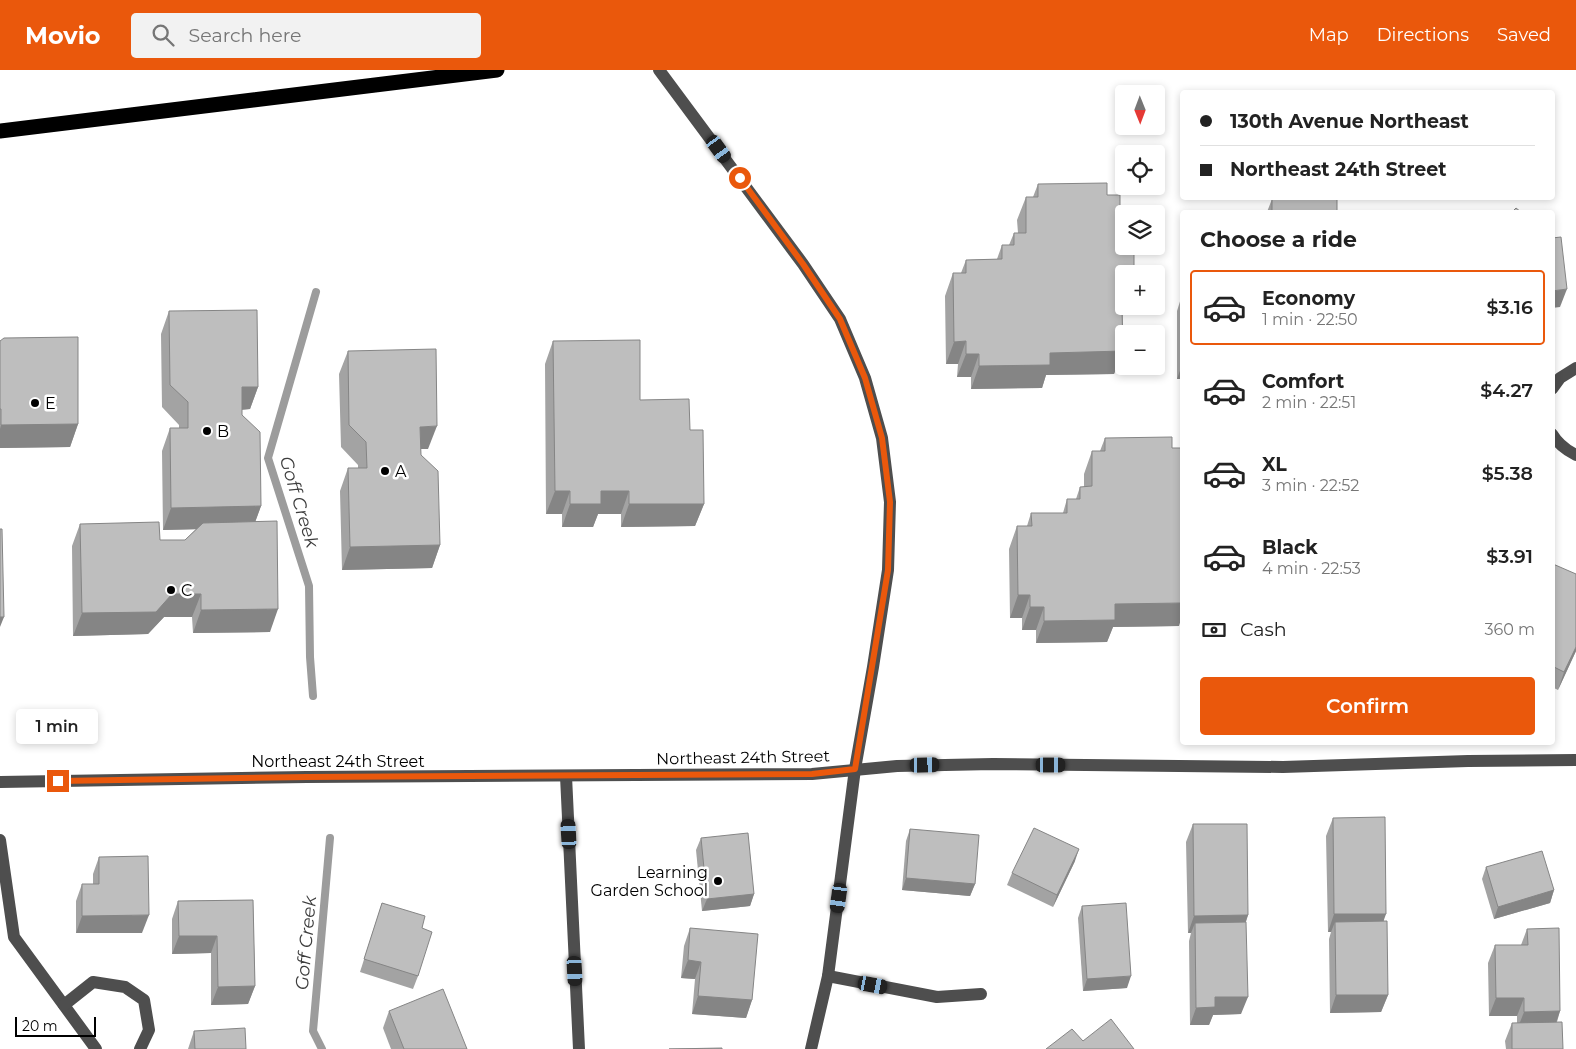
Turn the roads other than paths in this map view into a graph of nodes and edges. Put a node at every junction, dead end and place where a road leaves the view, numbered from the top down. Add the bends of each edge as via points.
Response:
1 (494, 70) edge
2 (659, 70) edge
3 (0, 131) edge
4 (1576, 368) edge
5 (1555, 384) edge
6 (1555, 438) edge
7 (1576, 455) edge
8 (1576, 760) edge
9 (855, 769) junction
10 (566, 776) junction
11 (0, 782) edge
12 (0, 840) edge
13 (828, 976) junction
14 (981, 994) dead end
15 (64, 1005) junction
16 (96, 1049) edge
17 (140, 1049) edge
18 (579, 1049) edge
19 (810, 1049) edge

1 - 3 highway
2 - 9 street via 840,319 865,378 882,438 890,502 888,570
4 - 5 street
6 - 7 street
8 - 9 street, Northeast 24th Street via 1284,767 993,764
9 - 10 street, Northeast 24th Street via 812,774
9 - 13 street
10 - 11 street, Northeast 24th Street
10 - 18 street
12 - 15 street via 14,938
13 - 14 street via 937,998
13 - 19 street
15 - 16 street
15 - 17 street via 93,982 125,987 144,1000 148,1030

